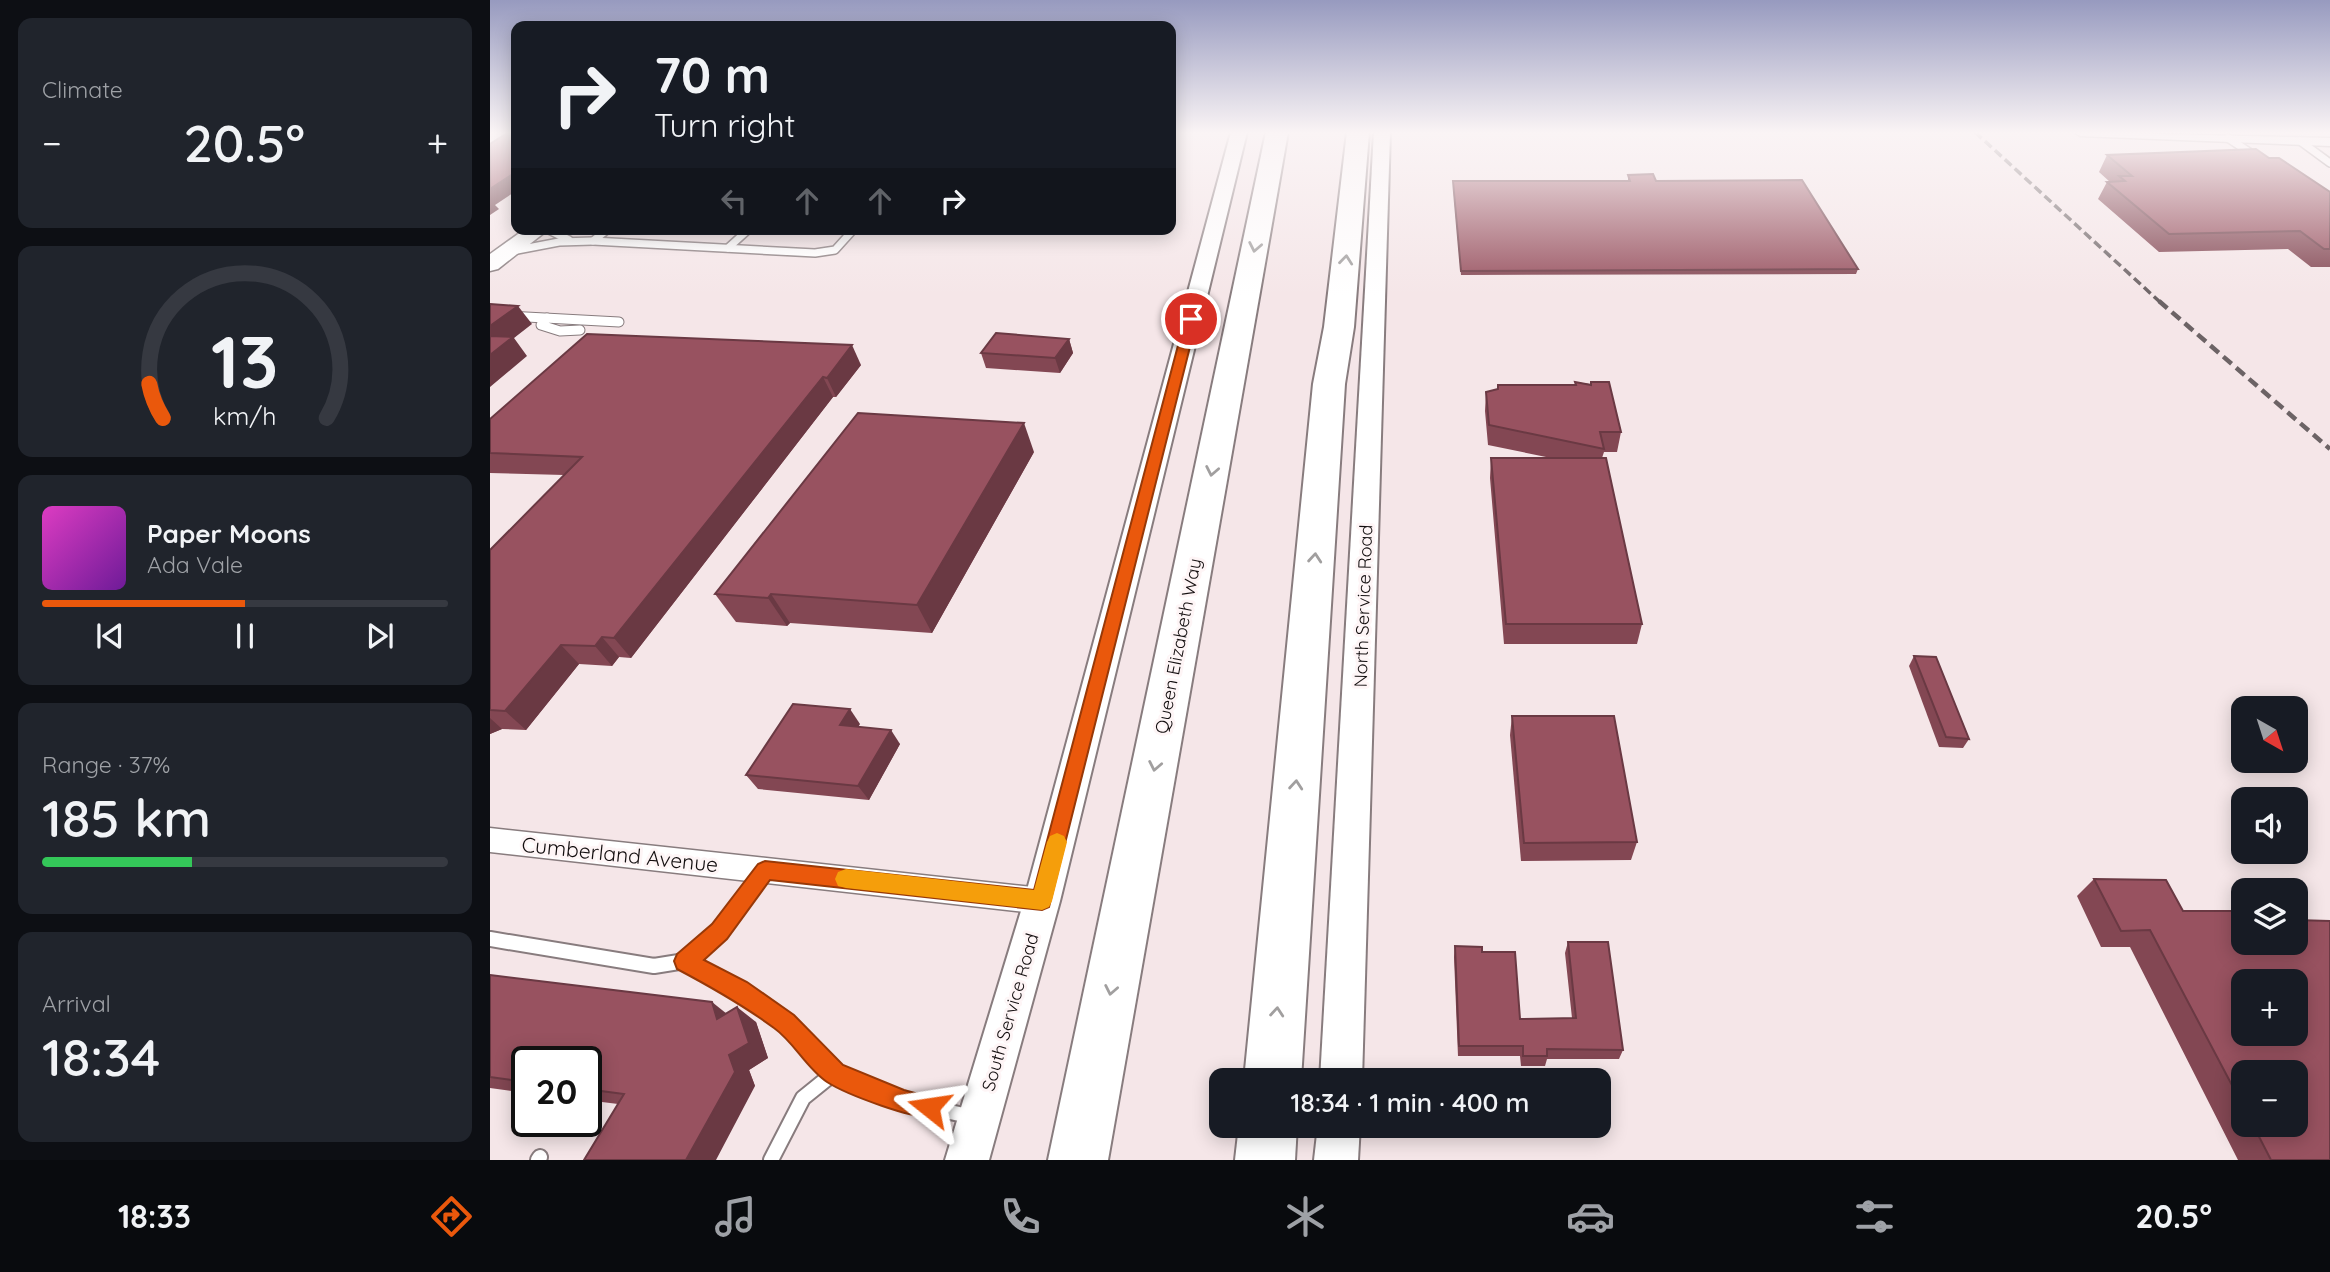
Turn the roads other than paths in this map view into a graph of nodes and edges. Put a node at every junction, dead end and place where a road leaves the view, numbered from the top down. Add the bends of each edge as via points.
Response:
1 (1225, 186) edge
2 (1267, 186) edge
3 (1353, 186) edge
4 (1380, 186) edge
5 (531, 235) edge
6 (559, 235) edge
7 (600, 235) edge
8 (742, 235) edge
9 (849, 235) edge
10 (571, 241) junction
11 (593, 241) junction
12 (728, 248) junction
13 (498, 258) edge
14 (490, 315) edge
15 (547, 318) junction
16 (619, 322) dead end
17 (580, 331) dead end
18 (490, 840) edge
19 (765, 870) junction
20 (1042, 901) junction
21 (490, 939) edge
22 (685, 961) junction
23 (1273, 1068) edge
24 (1342, 1068) edge
25 (834, 1073) junction
26 (979, 1118) junction
27 (1267, 1138) edge
28 (1338, 1138) edge
29 (771, 1160) edge
30 (967, 1160) edge
31 (1079, 1160) edge
32 (1265, 1160) edge
33 (1336, 1160) edge

1 - 20 street, South Service Road
2 -> 31 highway, Queen Elizabeth Way
23 -> 3 highway via 1329,384
4 - 24 street, North Service Road
5 - 13 main road
6 - 10 lane
7 - 11 lane
8 - 12 lane
9 - 12 lane via 827,252
10 - 11 lane
10 - 13 lane via 535,245
11 - 12 lane
14 - 15 lane
15 - 16 lane
15 - 17 lane via 544,328
18 - 19 street, Cumberland Avenue
19 - 20 street, Cumberland Avenue
19 - 22 lane via 720,932
20 - 26 street, South Service Road
21 - 22 lane via 654,967
22 - 25 lane via 740,990 786,1023
25 - 26 lane via 904,1102
25 - 29 lane via 803,1098
26 - 30 street, South Service Road
27 - 32 highway
28 - 33 street

